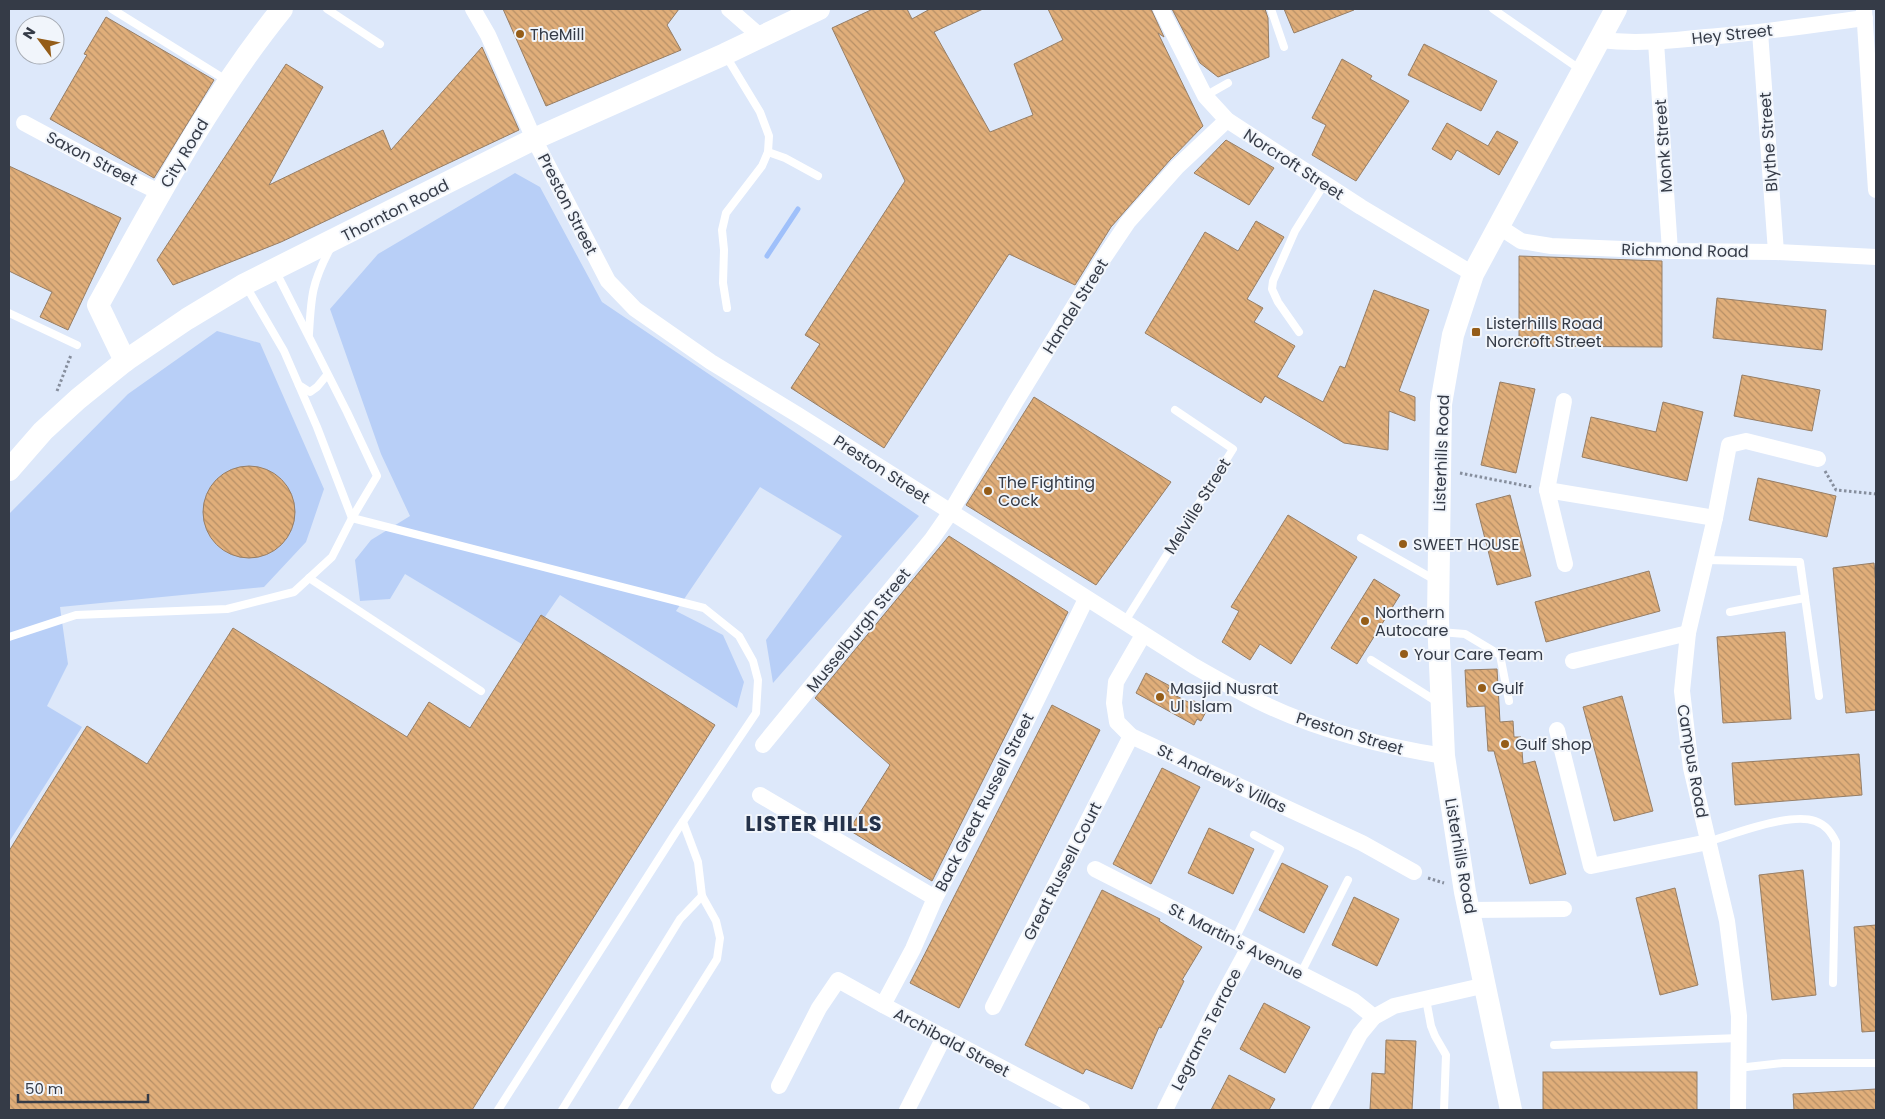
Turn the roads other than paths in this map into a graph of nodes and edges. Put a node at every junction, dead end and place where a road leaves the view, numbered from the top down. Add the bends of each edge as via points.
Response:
1 (112, 9) edge
2 (282, 9) edge
3 (327, 9) edge
4 (473, 9) edge
5 (729, 9) edge
6 (819, 9) edge
7 (1161, 9) edge
8 (1271, 9) edge
9 (1494, 9) edge
10 (1616, 9) edge
11 (1864, 13) edge
12 (1760, 32) junction
13 (761, 37) junction
14 (1600, 40) junction
15 (1656, 42) junction
16 (380, 44) dead end
17 (1284, 47) dead end
18 (725, 54) junction
19 (1583, 71) junction
20 (228, 82) junction
21 (1228, 83) dead end
22 (1205, 96) junction
23 (1873, 98) edge
24 (1226, 120) junction
25 (24, 123) dead end
26 (534, 139) junction
27 (768, 152) junction
28 (818, 176) dead end
29 (1325, 184) junction
30 (1876, 190) edge
31 (160, 193) junction
32 (1498, 226) junction
33 (336, 240) junction
34 (1670, 251) junction
35 (1776, 252) junction
36 (1876, 257) edge
37 (275, 270) junction
38 (1473, 274) junction
39 (245, 284) junction
40 (728, 308) dead end
41 (9, 313) edge
42 (1300, 332) dead end
43 (309, 336) junction
44 (76, 345) road end
45 (125, 361) junction
46 (327, 375) junction
47 (299, 385) junction
48 (1564, 401) dead end
49 (1175, 410) dead end
50 (1818, 459) dead end
51 (9, 470) edge
52 (1547, 490) junction
53 (950, 513) junction
54 (352, 518) junction
55 (1715, 518) junction
56 (1361, 538) dead end
57 (1705, 560) junction
58 (1565, 564) dead end
59 (309, 578) junction
60 (1438, 582) junction
61 (1805, 598) junction
62 (1086, 600) junction
63 (1730, 612) dead end
64 (1124, 623) junction
65 (1438, 632) junction
66 (1688, 633) junction
67 (1142, 635) junction
68 (9, 637) edge
69 (1371, 660) dead end
70 (1573, 661) dead end
71 (482, 691) dead end
72 (1819, 696) dead end
73 (1509, 701) dead end
74 (1442, 705) junction
75 (1557, 730) dead end
76 (1131, 736) junction
77 (763, 745) dead end
78 (1444, 756) junction
79 (760, 795) dead end
80 (683, 822) junction
81 (1254, 835) dead end
82 (1708, 842) junction
83 (1082, 862) junction
84 (1414, 872) road end
85 (1348, 880) dead end
86 (702, 896) junction
87 (935, 898) junction
88 (1468, 901) junction
89 (1564, 909) dead end
90 (1241, 945) junction
91 (1300, 974) junction
92 (1833, 983) dead end
93 (1486, 985) junction
94 (1426, 1000) junction
95 (883, 1005) junction
96 (993, 1007) dead end
97 (1374, 1017) junction
98 (944, 1037) junction
99 (1739, 1038) junction
100 (1554, 1045) dead end
101 (1876, 1063) edge
102 (1738, 1068) junction
103 (778, 1086) dead end
104 (1055, 1104) edge
105 (498, 1110) edge
106 (562, 1110) edge
107 (622, 1110) edge
108 (907, 1110) edge
109 (1082, 1110) edge
110 (1165, 1110) edge
111 (1319, 1110) edge
112 (1444, 1110) edge
113 (1511, 1110) edge
114 (1738, 1110) edge

1 - 20 lane
2 - 20 street, City Road
3 - 16 lane
4 - 26 street, Preston Street via 488,35
5 - 13 street
6 - 13 street, Thornton Road
7 - 22 street, Norcroft Street
8 - 17 lane
9 - 19 lane
10 - 14 street, Listerhills Road
11 - 12 street, Hey Street
11 - 23 street
12 - 15 street, Hey Street
12 - 35 street, Blythe Street
13 - 18 street, Thornton Road
14 - 15 street, Hey Street
14 - 19 street, Listerhills Road
15 - 34 street, Monk Street
18 - 26 street, Thornton Road
18 - 27 lane via 760,112 769,136
19 - 32 street, Listerhills Road
20 - 31 street, City Road
21 - 22 lane
22 - 24 street, Norcroft Street
23 - 30 street
24 - 29 street, Norcroft Street
24 - 53 street, Handel Street via 1177,167 1128,222 1016,400
25 - 31 street, Saxon Street
26 - 33 street, Thornton Road
26 - 53 street, Preston Street via 608,281 634,309 711,362
27 - 28 lane
27 - 40 lane via 762,166 726,212 722,230 723,283
29 - 38 street, Norcroft Street
29 - 42 lane via 1294,230 1273,281 1272,289 1278,302
31 - 45 street, City Road via 98,306
32 - 34 street, Richmond Road via 1521,241 1551,246
32 - 38 street, Listerhills Road
33 - 37 street, Thornton Road
33 - 43 lane via 315,280 310,301
34 - 35 street, Richmond Road
35 - 36 street, Richmond Road
37 - 39 street, Thornton Road
37 - 43 lane
38 - 60 street, Listerhills Road via 1453,335 1441,404
39 - 45 street, Thornton Road
39 - 47 lane via 284,351
41 - 44 lane
43 - 46 lane
45 - 51 street, Thornton Road via 43,431
46 - 47 lane via 310,392
46 - 54 lane via 377,476
47 - 54 lane
48 - 52 street
49 - 64 lane, Melville Street via 1233,448
50 - 55 street, Campus Road via 1746,441 1729,445
52 - 55 street
52 - 58 street
53 - 62 street, Preston Street
53 - 77 street, Musselburgh Street
54 - 59 lane via 332,556
54 - 80 lane via 704,608 739,636 753,661 758,680 756,713
55 - 57 street, Campus Road
56 - 60 lane
57 - 61 lane via 1800,562
57 - 66 street, Campus Road
59 - 68 lane via 294,592 226,609 76,615
59 - 71 lane
60 - 65 street, Listerhills Road
61 - 63 lane
61 - 72 lane
62 - 64 street, Preston Street
62 - 87 street, Back Great Russell Street via 988,800
64 - 67 street, Preston Street
65 - 73 lane via 1465,634 1500,655
65 - 74 street, Listerhills Road
66 - 70 street
66 - 82 street, Campus Road via 1682,691 1691,768
67 - 76 street, St. Andrew's Villas via 1116,682 1114,696 1116,722
67 - 78 street, Preston Street via 1259,702 1318,726 1402,750
69 - 74 lane
74 - 78 street, Listerhills Road
75 - 82 street via 1591,866
76 - 83 street, Great Russell Court
76 - 84 street, St. Andrew's Villas via 1362,843
78 - 88 street, Listerhills Road
79 - 87 street
80 - 86 lane via 698,862
80 - 105 lane
81 - 90 lane via 1280,849
82 - 92 lane via 1769,823 1804,819 1830,830 1836,842
82 - 99 street, Campus Road via 1727,921
83 - 90 street, St. Martin's Avenue
83 - 96 street, Great Russell Court
85 - 91 lane
86 - 106 lane via 680,919
86 - 107 lane via 716,921 720,938 717,959
87 - 95 street, Back Great Russell Street via 913,949
88 - 89 street
88 - 93 street, Listerhills Road
90 - 91 street, St. Martin's Avenue
90 - 110 street, Legrams Terrace via 1212,1016
91 - 97 street, St. Martin's Avenue via 1354,1001
93 - 94 street
93 - 113 street, Listerhills Road
94 - 97 street via 1394,1006
94 - 112 lane via 1431,1026 1446,1055
95 - 98 street, Archibald Street
95 - 103 street, Archibald Street via 838,980
97 - 111 street via 1360,1034
98 - 104 street, Archibald Street
98 - 108 street
99 - 100 lane
99 - 102 street, Campus Road
101 - 102 lane via 1783,1063
102 - 114 street, Campus Road
104 - 109 street, Archibald Street

